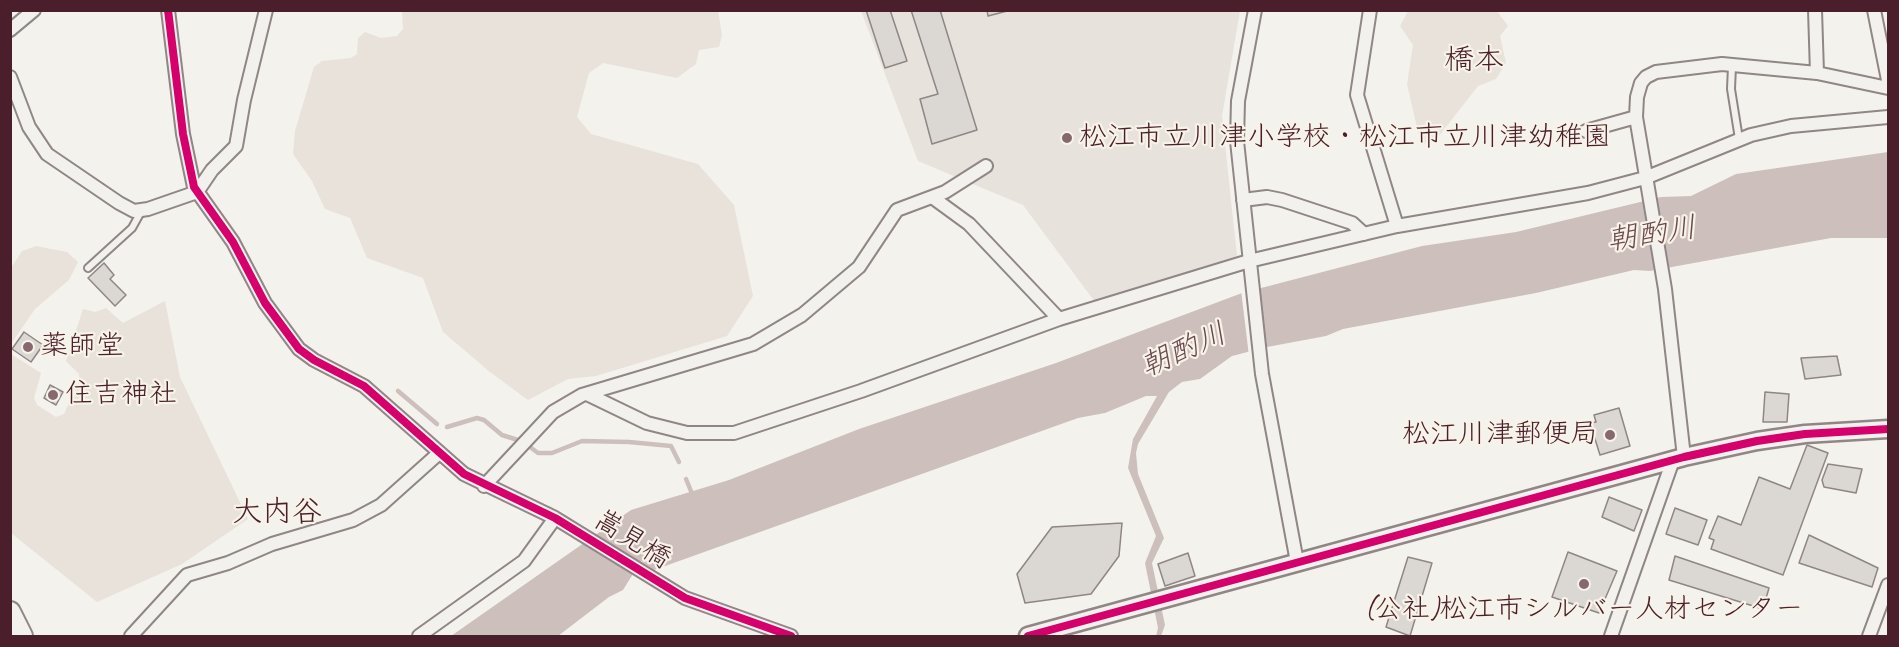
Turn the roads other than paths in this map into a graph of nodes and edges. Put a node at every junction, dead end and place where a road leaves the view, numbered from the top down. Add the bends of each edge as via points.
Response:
1 (34, 10) edge
2 (168, 10) edge
3 (266, 10) edge
4 (1255, 10) edge
5 (1370, 10) edge
6 (1815, 10) edge
7 (1874, 10) edge
8 (10, 30) edge
9 (1732, 66) junction
10 (1817, 73) junction
11 (10, 77) edge
12 (1888, 80) edge
13 (1888, 88) edge
14 (1636, 117) junction
15 (1888, 117) edge
16 (1586, 131) dead end
17 (1739, 140) junction
18 (986, 166) dead end
19 (1646, 183) junction
20 (197, 192) junction
21 (932, 197) junction
22 (1243, 200) junction
23 (142, 210) junction
24 (1397, 226) junction
25 (1364, 234) junction
26 (1249, 266) junction
27 (88, 268) dead end
28 (1059, 319) junction
29 (587, 394) junction
30 (1888, 429) edge
31 (438, 454) junction
32 (1678, 458) junction
33 (484, 486) junction
34 (555, 518) junction
35 (1297, 562) junction
36 (1888, 585) edge
37 (10, 612) edge
38 (22, 636) edge
39 (131, 636) edge
40 (419, 636) edge
41 (791, 636) edge
42 (1028, 636) edge
43 (1611, 636) edge
44 (1869, 636) edge

1 - 8 street
2 - 20 street, 嵩見橋 via 189,173
3 - 20 street via 236,146
4 - 22 street via 1236,122
5 - 24 street via 1357,95
6 - 10 street
7 - 12 street
9 - 10 street
9 - 14 street via 1651,73 1641,83
9 - 17 lane via 1731,89
10 - 13 street
11 - 23 street via 29,127 47,154 119,203 134,211
14 - 16 street
14 - 19 street
15 - 17 street via 1791,126
17 - 19 street
18 - 21 street
19 - 24 street
19 - 32 street via 1665,289
20 - 23 street
20 - 31 street, 嵩見橋 via 233,242 265,303 300,349 364,386
21 - 28 street via 969,224
21 - 29 street via 897,210 859,267 802,315 753,344
22 - 25 street via 1282,200 1352,223
22 - 26 street
23 - 27 lane via 132,228
24 - 25 street
25 - 26 street
26 - 28 street
26 - 35 street via 1262,374
28 - 29 street via 734,433 687,433 647,423
29 - 33 street via 553,412
30 - 32 street via 1805,434
31 - 33 street, 嵩見橋
31 - 39 street via 381,505 353,520 187,575
32 - 35 street
32 - 43 street
33 - 34 street, 嵩見橋
34 - 40 street via 524,561
34 - 41 street, 嵩見橋 via 672,591
35 - 42 street
36 - 44 street
37 - 38 main road

